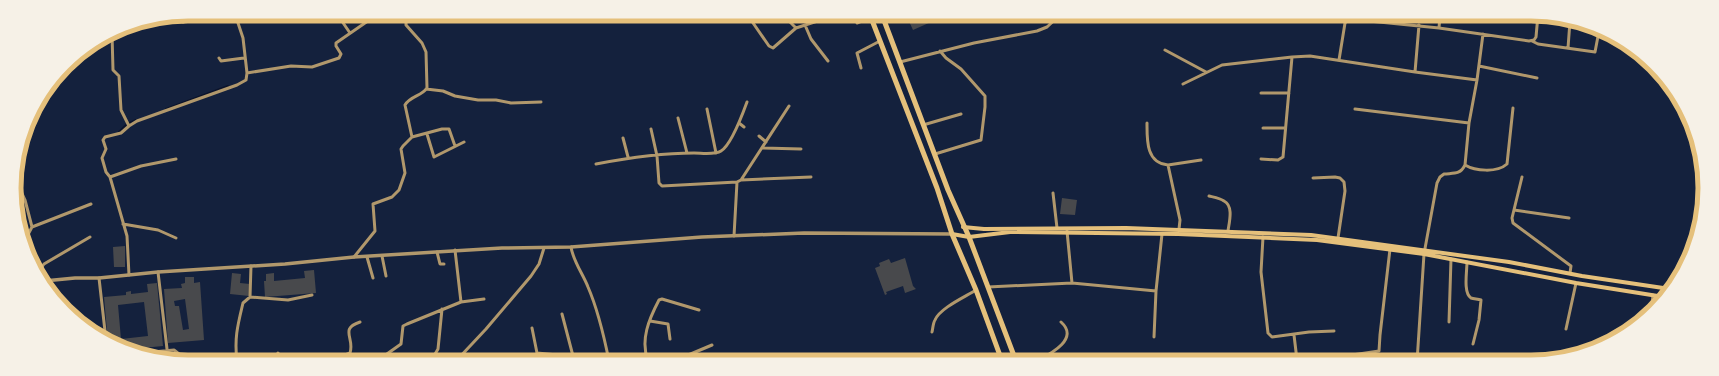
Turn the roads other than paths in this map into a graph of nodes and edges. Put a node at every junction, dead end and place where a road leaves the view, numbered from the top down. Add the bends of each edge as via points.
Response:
1 (186, 21) edge
2 (237, 21) edge
3 (342, 21) edge
4 (368, 21) edge
5 (406, 21) edge
6 (751, 21) edge
7 (789, 21) edge
8 (817, 21) edge
9 (873, 21) edge
10 (884, 21) edge
11 (1054, 21) edge
12 (1346, 21) edge
13 (1361, 21) edge
14 (1440, 21) edge
15 (1537, 21) edge
16 (183, 22) dead end
17 (805, 25) junction
18 (1419, 25) junction
19 (1570, 26) edge
20 (796, 28) junction
21 (1439, 28) junction
22 (350, 33) junction
23 (1484, 34) junction
24 (1597, 35) edge
25 (112, 39) edge
26 (880, 41) junction
27 (1532, 41) junction
28 (1568, 48) junction
29 (1165, 50) dead end
30 (940, 51) junction
31 (897, 56) junction
32 (1292, 57) junction
33 (219, 58) dead end
34 (244, 58) junction
35 (1339, 60) junction
36 (828, 61) dead end
37 (888, 62) junction
38 (900, 62) junction
39 (1480, 66) junction
40 (861, 68) dead end
41 (1206, 72) junction
42 (1415, 72) junction
43 (247, 73) junction
44 (1537, 78) dead end
45 (1477, 80) junction
46 (1183, 84) dead end
47 (426, 89) junction
48 (1261, 93) dead end
49 (1289, 93) junction
50 (541, 102) dead end
51 (747, 102) dead end
52 (789, 106) dead end
53 (1513, 108) dead end
54 (707, 109) dead end
55 (1355, 109) dead end
56 (961, 114) dead end
57 (678, 118) dead end
58 (739, 123) junction
59 (1147, 123) dead end
60 (1469, 123) junction
61 (128, 125) junction
62 (923, 125) junction
63 (744, 127) dead end
64 (1263, 128) dead end
65 (1286, 128) junction
66 (651, 129) dead end
67 (427, 134) junction
68 (760, 136) dead end
69 (412, 137) junction
70 (623, 138) dead end
71 (464, 142) dead end
72 (766, 142) junction
73 (455, 146) junction
74 (763, 148) junction
75 (801, 149) dead end
76 (687, 153) junction
77 (716, 153) junction
78 (935, 154) junction
79 (657, 156) junction
80 (628, 158) junction
81 (176, 159) dead end
82 (1261, 159) dead end
83 (1201, 160) dead end
84 (596, 164) dead end
85 (1168, 165) junction
86 (1465, 165) junction
87 (110, 177) junction
88 (810, 177) dead end
89 (1522, 177) dead end
90 (1313, 178) dead end
91 (741, 180) junction
92 (737, 182) junction
93 (21, 191) edge
94 (1053, 193) dead end
95 (1209, 196) dead end
96 (91, 204) dead end
97 (1514, 210) junction
98 (1569, 218) dead end
99 (123, 224) junction
100 (32, 227) junction
101 (963, 227) junction
102 (1057, 228) junction
103 (1179, 229) junction
104 (1067, 231) junction
105 (1228, 231) junction
106 (952, 234) junction
107 (1162, 234) junction
108 (28, 235) edge
109 (734, 236) junction
110 (969, 236) junction
111 (90, 237) dead end
112 (1263, 237) junction
113 (176, 238) dead end
114 (1338, 238) junction
115 (571, 247) junction
116 (544, 248) junction
117 (1390, 249) junction
118 (455, 250) junction
119 (437, 252) junction
120 (1424, 252) junction
121 (382, 256) junction
122 (354, 257) junction
123 (367, 257) junction
124 (1451, 259) junction
125 (1467, 262) junction
126 (444, 264) dead end
127 (251, 266) junction
128 (41, 268) edge
129 (158, 272) junction
130 (1570, 273) junction
131 (129, 275) junction
132 (386, 276) dead end
133 (99, 278) junction
134 (373, 278) dead end
135 (48, 280) edge
136 (1072, 283) junction
137 (1576, 283) junction
138 (988, 287) junction
139 (1664, 288) edge
140 (976, 290) junction
141 (1156, 291) junction
142 (312, 295) dead end
143 (1653, 295) junction
144 (1658, 296) edge
145 (250, 297) junction
146 (484, 299) dead end
147 (461, 302) junction
148 (1653, 302) edge
149 (442, 309) junction
150 (699, 310) dead end
151 (562, 314) dead end
152 (650, 321) junction
153 (360, 322) dead end
154 (1061, 322) dead end
155 (1450, 322) dead end
156 (532, 328) dead end
157 (1566, 329) dead end
158 (1334, 330) dead end
159 (932, 332) dead end
160 (105, 334) edge
161 (1294, 335) junction
162 (1154, 337) dead end
163 (670, 339) dead end
164 (1473, 344) dead end
165 (712, 345) dead end
166 (167, 349) junction
167 (153, 351) edge
168 (350, 353) joint
169 (537, 354) joint
170 (178, 355) edge
171 (236, 355) edge
172 (345, 355) edge
173 (385, 355) edge
174 (434, 355) edge
175 (462, 355) edge
176 (555, 355) edge
177 (573, 355) edge
178 (608, 355) edge
179 (647, 355) edge
180 (688, 355) edge
181 (1000, 355) edge
182 (1014, 355) edge
183 (1047, 355) edge
184 (1296, 355) edge
185 (1352, 355) edge
186 (1417, 355) edge

1 - 16 street
2 - 34 street via 243,38
3 - 22 street
4 - 22 street
5 - 47 street via 406,25 422,43 426,52
6 - 20 street via 771,47 776,46
7 - 20 street
8 - 17 street
9 - 26 highway
10 - 31 highway
11 - 30 street via 1037,31
12 - 35 street
13 - 18 street
14 - 21 street
15 - 27 street via 1536,37
17 - 20 street
17 - 36 street via 810,39
18 - 21 street
18 - 42 street
19 - 28 street
21 - 23 street
22 - 43 street via 336,43 341,56 337,60 312,68 291,66
23 - 27 street
23 - 39 street
24 - 28 street via 1595,52
25 - 61 street via 113,70 119,76 122,110
26 - 37 highway
26 - 40 street via 857,53
27 - 28 street
29 - 41 street
30 - 38 street
30 - 78 street via 961,69 985,96 986,108 981,140
31 - 37 highway
31 - 38 highway
32 - 35 street via 1310,56
32 - 41 street via 1228,64
32 - 49 street
33 - 34 street via 220,61
34 - 43 street
35 - 42 street
37 - 106 highway
38 - 62 highway
39 - 44 street
39 - 45 street
41 - 46 street
42 - 45 street
43 - 61 street via 244,82
45 - 60 street
47 - 50 street via 478,100
47 - 69 street via 405,105
48 - 49 street
49 - 65 street
51 - 58 street
52 - 72 street
53 - 86 street via 1507,164 1486,169
54 - 77 street
55 - 60 street
56 - 62 street
57 - 76 street
58 - 63 street
58 - 77 street via 723,150
59 - 85 street via 1147,142 1151,154 1157,161
60 - 86 street
61 - 87 street via 121,133 104,138 106,149 102,158
62 - 78 highway
64 - 65 street
65 - 82 street via 1282,158
66 - 79 street
67 - 69 street
67 - 73 street via 449,129
67 - 73 street via 434,157
68 - 72 street
69 - 122 street via 401,149 406,173 400,190 392,197 373,204 375,231
70 - 80 street
71 - 73 street
72 - 74 street
74 - 75 street
74 - 91 street
76 - 77 street
76 - 79 street
78 - 101 highway
79 - 80 street
79 - 92 street via 659,183 662,186
80 - 84 street
81 - 87 street via 141,166
83 - 85 street
85 - 103 street via 1180,220
86 - 120 street via 1460,173 1446,174 1440,177 1437,183
87 - 99 street
88 - 91 street
89 - 97 street
90 - 114 street via 1335,176 1344,182
91 - 92 street
92 - 109 street
93 - 100 street
94 - 102 street
95 - 105 street via 1224,201 1228,206
96 - 100 street
97 - 98 street
97 - 130 street via 1513,223 1571,266
99 - 113 street via 158,230
99 - 131 street via 127,236
100 - 108 street
101 - 102 main road via 984,230
101 - 110 highway
102 - 104 main road
103 - 104 main road
103 - 105 main road
104 - 107 main road
104 - 110 main road
104 - 136 street
105 - 114 main road
106 - 109 street via 804,233
106 - 110 main road
106 - 140 highway
107 - 112 main road
107 - 141 street
109 - 115 street
110 - 138 highway
111 - 128 street
112 - 117 main road via 1317,240
112 - 161 street via 1261,272 1268,333 1272,337
114 - 120 main road
115 - 116 street
115 - 178 street via 596,308
116 - 118 street
116 - 175 street via 539,264 531,276
117 - 120 main road
117 - 185 street via 1379,351
118 - 119 street
118 - 147 street
119 - 121 street
119 - 126 street via 440,264
120 - 124 main road
120 - 130 main road via 1509,262
120 - 186 street
121 - 123 street
121 - 132 street
122 - 123 street
122 - 127 street
123 - 134 street
124 - 125 main road
124 - 155 street
125 - 137 main road
125 - 164 street via 1467,294 1471,298 1481,300
127 - 129 street
127 - 145 street
129 - 131 street
129 - 166 street
130 - 139 main road
131 - 133 street
133 - 135 street
133 - 160 street
136 - 138 street
136 - 141 street
137 - 143 main road
137 - 157 street
138 - 182 highway
140 - 159 street via 938,316
140 - 181 highway
141 - 162 street
142 - 145 street via 288,300
143 - 144 main road
143 - 148 street
145 - 171 street via 243,303 236,332
146 - 147 street
147 - 149 street
149 - 173 street via 403,326 401,344
149 - 174 street via 438,349
150 - 152 street via 661,299
151 - 177 street
152 - 163 street via 668,324
152 - 179 street via 644,340
153 - 168 street via 350,327
154 - 183 street via 1068,332 1067,339
156 - 169 street
158 - 161 street
161 - 184 street
165 - 180 street
166 - 167 street
166 - 170 street via 177,351
168 - 172 street
169 - 176 street

